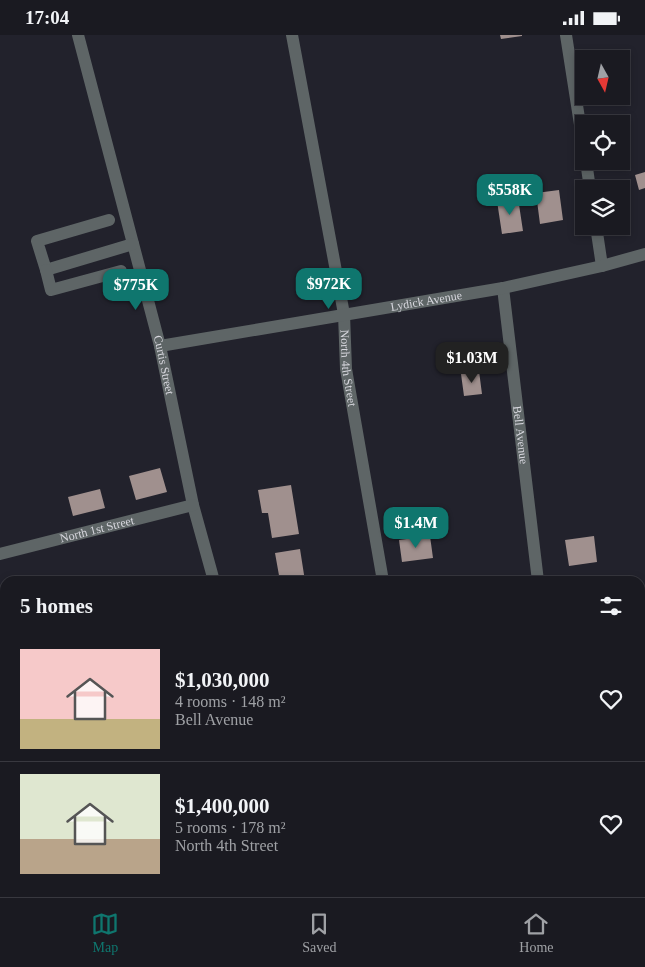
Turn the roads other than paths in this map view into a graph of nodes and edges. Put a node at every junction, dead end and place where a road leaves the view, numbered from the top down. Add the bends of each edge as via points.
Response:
1 (78, 35) edge
2 (292, 35) edge
3 (566, 35) edge
4 (579, 115) edge
5 (109, 220) dead end
6 (597, 235) edge
7 (133, 244) junction
8 (645, 254) edge
9 (602, 266) junction
10 (46, 270) junction
11 (121, 271) dead end
12 (503, 288) junction
13 (344, 314) junction
14 (160, 346) junction
15 (194, 505) junction
16 (0, 554) edge
17 (213, 576) edge
18 (382, 576) edge
19 (537, 576) edge

1 - 7 street, Curtis Street
2 - 13 street, North 4th Street
3 - 4 street
5 - 10 street via 37,241
6 - 9 street
7 - 10 street
7 - 14 street, Curtis Street
8 - 9 street, Lydick Avenue
9 - 12 street, Lydick Avenue
10 - 11 street via 52,290
12 - 13 street, Lydick Avenue
12 - 19 street, Bell Avenue
13 - 14 street, Lydick Avenue
13 - 18 street, North 4th Street via 346,369
14 - 15 street, Curtis Street
15 - 16 street, North 1st Street
15 - 17 street, Curtis Street

